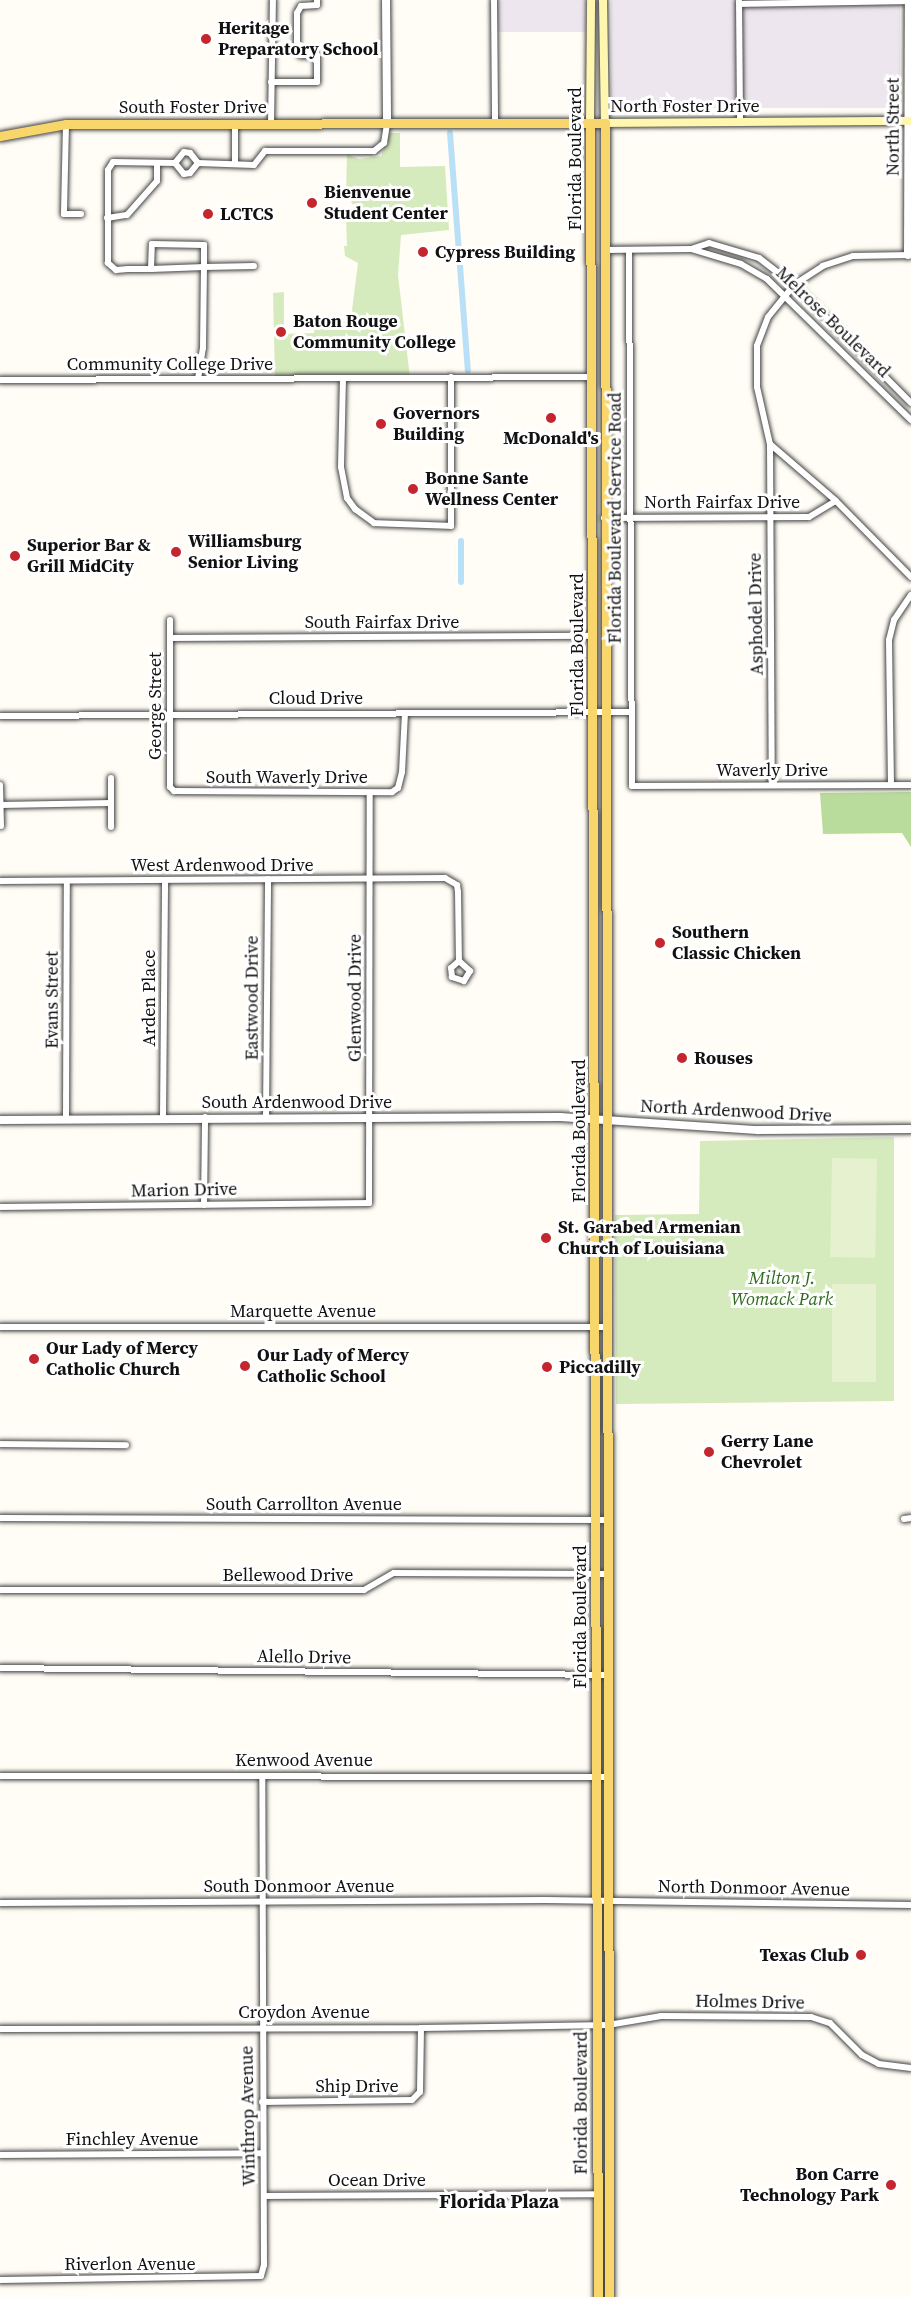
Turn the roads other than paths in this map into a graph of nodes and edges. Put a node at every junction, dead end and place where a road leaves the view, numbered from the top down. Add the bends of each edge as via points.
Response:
1 (273, 0) edge
2 (317, 0) edge
3 (386, 0) edge
4 (494, 0) edge
5 (591, 0) edge
6 (603, 0) edge
7 (909, 1) edge
8 (739, 2) edge
9 (909, 46) edge
10 (271, 82) junction
11 (740, 121) junction
12 (910, 121) edge
13 (235, 123) junction
14 (387, 123) junction
15 (495, 123) junction
16 (590, 123) junction
17 (605, 123) junction
18 (66, 124) junction
19 (270, 124) junction
20 (2, 134) edge
21 (157, 163) junction
22 (175, 163) junction
23 (198, 163) junction
24 (235, 164) junction
25 (81, 214) dead end
26 (107, 218) junction
27 (691, 249) junction
28 (604, 250) junction
29 (629, 250) junction
30 (910, 255) edge
31 (254, 266) dead end
32 (204, 267) junction
33 (152, 269) junction
34 (794, 285) junction
35 (785, 293) junction
36 (593, 377) junction
37 (343, 378) junction
38 (451, 378) junction
39 (198, 379) junction
40 (0, 380) edge
41 (911, 403) edge
42 (911, 420) edge
43 (593, 422) junction
44 (604, 422) junction
45 (770, 444) junction
46 (836, 501) junction
47 (604, 518) junction
48 (629, 518) junction
49 (770, 518) junction
50 (594, 559) junction
51 (604, 559) junction
52 (911, 577) edge
53 (911, 595) edge
54 (170, 620) dead end
55 (594, 636) junction
56 (170, 638) junction
57 (594, 712) junction
58 (604, 712) junction
59 (631, 712) junction
60 (405, 713) junction
61 (170, 714) junction
62 (0, 716) edge
63 (111, 778) dead end
64 (772, 784) junction
65 (0, 785) edge
66 (891, 785) junction
67 (911, 785) edge
68 (632, 786) joint
69 (174, 791) joint
70 (370, 792) junction
71 (111, 803) junction
72 (1, 805) edge
73 (1, 826) edge
74 (111, 827) dead end
75 (268, 879) junction
76 (369, 879) junction
77 (165, 880) junction
78 (0, 881) edge
79 (67, 881) junction
80 (459, 961) dead end
81 (594, 984) junction
82 (605, 984) junction
83 (370, 1116) junction
84 (164, 1117) junction
85 (266, 1117) junction
86 (205, 1118) junction
87 (595, 1118) junction
88 (66, 1119) junction
89 (606, 1119) junction
90 (0, 1120) edge
91 (911, 1129) edge
92 (369, 1203) joint
93 (204, 1205) junction
94 (0, 1207) edge
95 (596, 1326) junction
96 (606, 1326) junction
97 (0, 1327) edge
98 (596, 1393) junction
99 (606, 1393) junction
100 (0, 1444) edge
101 (126, 1445) dead end
102 (0, 1518) edge
103 (911, 1518) edge
104 (596, 1520) junction
105 (607, 1520) junction
106 (903, 1520) dead end
107 (607, 1574) junction
108 (596, 1575) junction
109 (0, 1590) edge
110 (0, 1668) edge
111 (596, 1675) junction
112 (607, 1675) junction
113 (597, 1775) junction
114 (0, 1776) edge
115 (262, 1776) junction
116 (608, 1777) junction
117 (597, 1900) junction
118 (608, 1900) junction
119 (262, 1901) junction
120 (0, 1903) edge
121 (911, 1905) edge
122 (597, 1923) junction
123 (608, 1954) junction
124 (598, 2025) junction
125 (608, 2025) junction
126 (262, 2026) junction
127 (421, 2028) junction
128 (0, 2029) edge
129 (911, 2068) edge
130 (262, 2102) junction
131 (263, 2153) junction
132 (0, 2155) edge
133 (598, 2194) junction
134 (264, 2196) junction
135 (261, 2276) joint
136 (598, 2276) junction
137 (609, 2276) junction
138 (0, 2280) edge
139 (598, 2297) edge
140 (609, 2297) edge

1 - 10 street
2 - 10 street via 317,4 301,6 297,13 297,50 301,55 317,55 317,82
3 - 14 street
4 - 15 street
5 - 16 main road, Florida Boulevard
6 - 17 main road, Florida Boulevard
7 - 8 street
7 - 9 street, North Street
8 - 11 street
9 - 12 street, North Street
10 - 19 street
11 - 12 main road, North Foster Drive
11 - 17 main road, North Foster Drive
12 - 30 street, North Street
13 - 18 main road, South Foster Drive
13 - 19 main road, South Foster Drive
13 - 24 street
14 - 15 main road, North Foster Drive
14 - 19 main road, South Foster Drive
14 - 24 street via 384,143 374,151 265,151 254,165
15 - 16 main road, North Foster Drive
16 - 17 main road, North Foster Drive
16 - 36 main road, Florida Boulevard
17 - 28 main road, Florida Boulevard
18 - 20 main road, South Foster Drive
18 - 25 street via 64,214
21 - 22 street
21 - 26 street via 157,181 127,215
21 - 26 street via 114,162 108,170
22 - 23 street via 184,174
22 - 23 street via 183,152 190,153
23 - 24 street
26 - 33 street via 108,264 116,270
27 - 29 street, Melrose Boulevard
27 - 34 street, Melrose Boulevard via 709,243 745,251 771,265
27 - 35 street, Melrose Boulevard via 753,268
28 - 29 street, Melrose Boulevard
28 - 44 main road, Florida Boulevard
29 - 48 street, Florida Boulevard Service Road
30 - 34 street, Asphodel Drive via 853,256 823,266
31 - 32 street
32 - 33 street
32 - 33 street via 204,245 152,244
32 - 39 street via 203,348
34 - 35 street, Asphodel Drive
34 - 41 street, Melrose Boulevard
35 - 42 street, Melrose Boulevard
35 - 45 street, Asphodel Drive via 768,317 757,346 757,387
36 - 38 street, Community College Drive
36 - 43 main road, Florida Boulevard
37 - 38 street, Community College Drive
37 - 38 street via 341,467 348,498 355,508 374,523 451,526
37 - 39 street, Community College Drive
39 - 40 street, Community College Drive
43 - 44 main road
43 - 50 main road, Florida Boulevard
44 - 47 main road, Florida Boulevard
45 - 46 street
45 - 49 street, Asphodel Drive
46 - 49 street, North Fairfax Drive via 809,517
46 - 52 street
47 - 48 street, North Fairfax Drive
47 - 51 main road, Florida Boulevard
48 - 49 street, North Fairfax Drive
48 - 59 street, Florida Boulevard Service Road
49 - 64 street, Asphodel Drive
50 - 51 main road
50 - 55 main road, Florida Boulevard
51 - 58 main road, Florida Boulevard
53 - 66 street via 894,620 889,640
54 - 56 street, George Street
55 - 56 street, South Fairfax Drive
55 - 57 main road, Florida Boulevard
56 - 61 street, George Street
57 - 58 street, Cloud Drive
57 - 60 street, Cloud Drive
57 - 81 main road, Florida Boulevard
58 - 59 street, Cloud Drive
58 - 82 main road, Florida Boulevard
59 - 68 street, Florida Boulevard Service Road
60 - 61 street, Cloud Drive
60 - 70 street, South Waverly Drive via 398,788 392,792
61 - 62 street, Cloud Drive
61 - 69 street, George Street via 170,787
63 - 71 street
64 - 66 street, Waverly Drive
64 - 68 street, Waverly Drive
65 - 72 street
66 - 67 street, Waverly Drive
69 - 70 street, South Waverly Drive
70 - 76 street, Glenwood Drive
71 - 72 street
71 - 74 street
72 - 73 street
75 - 76 street, West Ardenwood Drive
75 - 77 street, West Ardenwood Drive
75 - 85 street, Eastwood Drive
76 - 80 street, West Ardenwood Drive via 445,878 456,885
76 - 83 street, Glenwood Drive
77 - 79 street, West Ardenwood Drive
77 - 84 street, Arden Place
78 - 79 street, West Ardenwood Drive
79 - 88 street, Evans Street
81 - 82 main road
81 - 87 main road, Florida Boulevard
82 - 89 main road, Florida Boulevard
83 - 85 street, South Ardenwood Drive
83 - 87 street, South Ardenwood Drive
83 - 92 street, Glenwood Drive
84 - 86 street, South Ardenwood Drive
84 - 88 street, South Ardenwood Drive
85 - 86 street, South Ardenwood Drive
86 - 93 street
87 - 89 street, North Ardenwood Drive
87 - 95 main road, Florida Boulevard
88 - 90 street, South Ardenwood Drive
89 - 91 street, North Ardenwood Drive via 758,1130
89 - 96 main road, Florida Boulevard
92 - 93 street, Marion Drive
93 - 94 street, Marion Drive
95 - 96 street, Marquette Avenue
95 - 97 street, Marquette Avenue
95 - 98 main road, Florida Boulevard
96 - 99 main road, Florida Boulevard
98 - 99 main road
98 - 104 main road, Florida Boulevard
99 - 105 main road, Florida Boulevard
100 - 101 street
102 - 104 street, South Carrollton Avenue
103 - 106 street
104 - 105 street, South Carrollton Avenue
104 - 108 main road, Florida Boulevard
105 - 107 main road, Florida Boulevard
107 - 108 street, Bellewood Drive
107 - 112 main road, Florida Boulevard
108 - 109 street, Bellewood Drive via 394,1573 364,1590
108 - 111 main road, Florida Boulevard
110 - 111 street, Alello Drive
111 - 112 street, Alello Drive
111 - 113 main road, Florida Boulevard
112 - 116 main road, Florida Boulevard
113 - 115 street, Kenwood Avenue
113 - 116 street, Kenwood Avenue
113 - 117 main road, Florida Boulevard
114 - 115 street, Kenwood Avenue
115 - 119 street, Winthrop Avenue
116 - 118 main road, Florida Boulevard
117 - 118 street, North Donmoor Avenue
117 - 119 street, South Donmoor Avenue
117 - 122 main road, Florida Boulevard
118 - 121 street, North Donmoor Avenue
118 - 123 main road, Florida Boulevard
119 - 120 street, South Donmoor Avenue
119 - 126 street, Winthrop Avenue
122 - 123 main road via 603,1925
122 - 124 main road, Florida Boulevard
123 - 125 main road, Florida Boulevard
124 - 125 street, Croydon Avenue
124 - 127 street, Croydon Avenue
124 - 133 main road, Florida Boulevard
125 - 129 street, Holmes Drive via 661,2016 811,2017 830,2023 862,2055 879,2064
125 - 137 main road, Florida Boulevard
126 - 127 street, Croydon Avenue
126 - 128 street, Croydon Avenue
126 - 130 street, Winthrop Avenue
127 - 130 street, Ship Drive via 420,2092 412,2100
130 - 131 street, Winthrop Avenue
131 - 132 street, Finchley Avenue
131 - 134 street, Winthrop Avenue
133 - 134 street, Ocean Drive
133 - 136 main road, Florida Boulevard
134 - 135 street, Winthrop Avenue
135 - 138 street, Riverlon Avenue
136 - 137 main road
136 - 139 main road, Florida Boulevard
137 - 140 main road, Florida Boulevard

